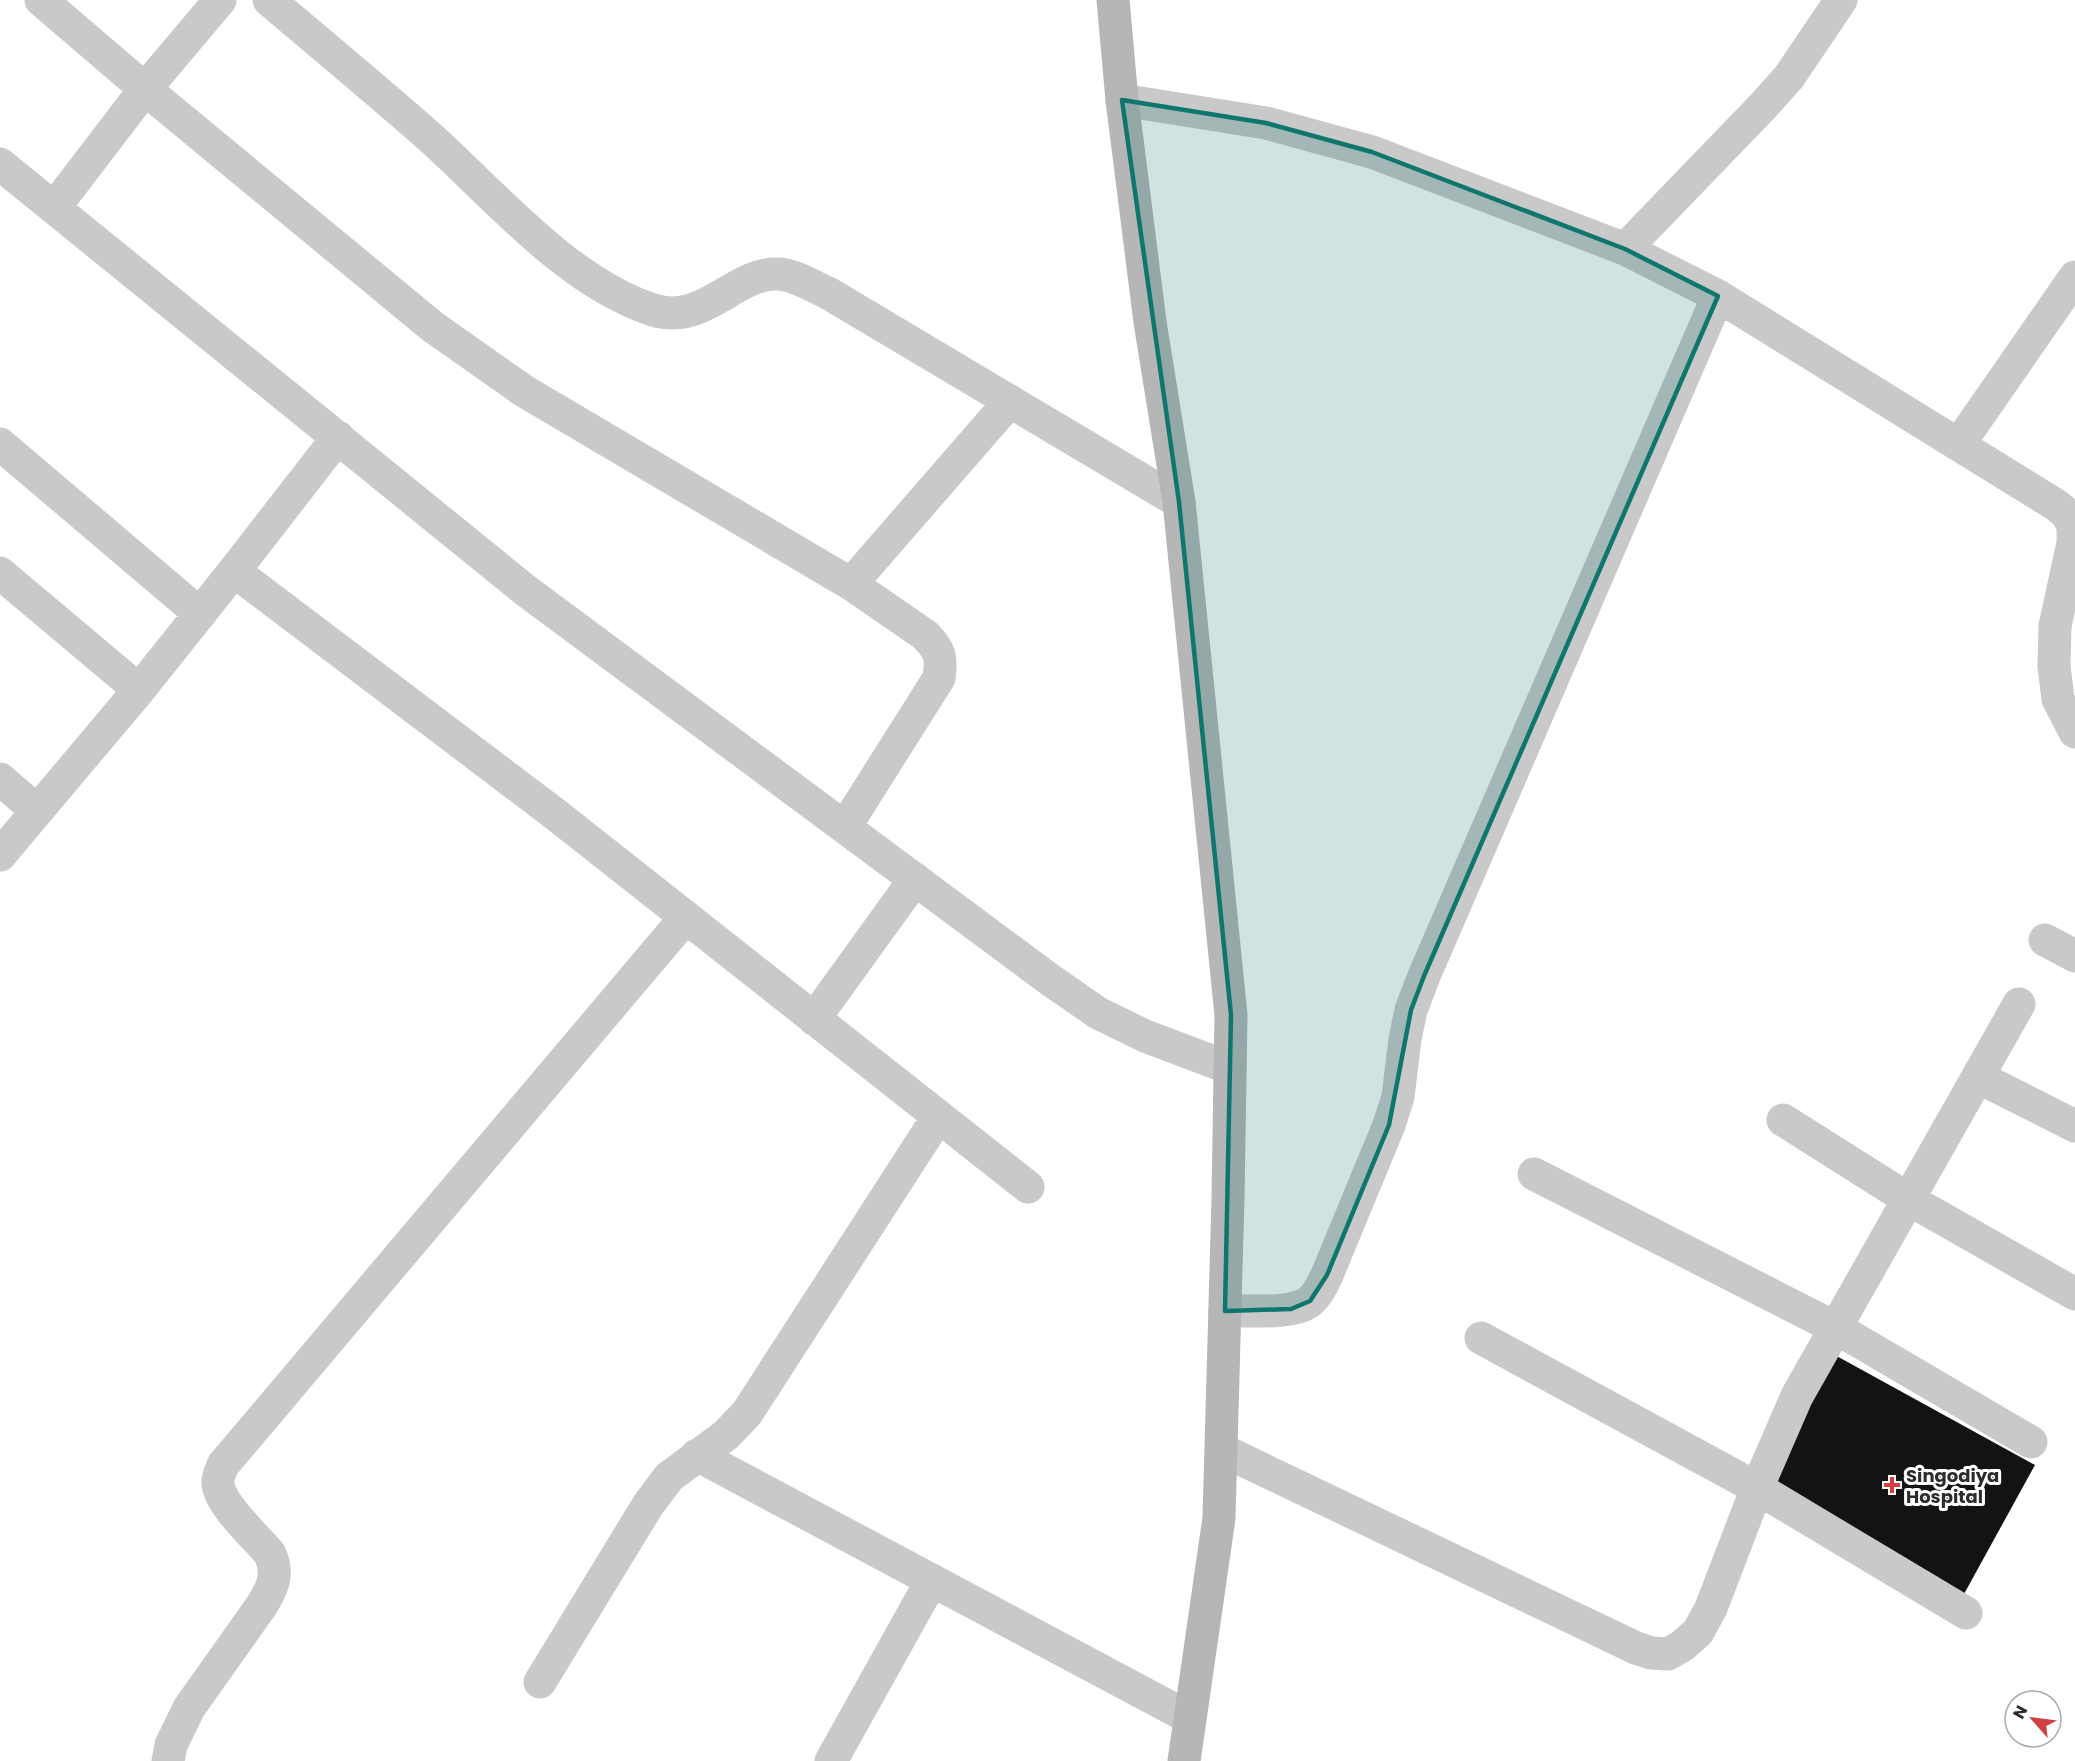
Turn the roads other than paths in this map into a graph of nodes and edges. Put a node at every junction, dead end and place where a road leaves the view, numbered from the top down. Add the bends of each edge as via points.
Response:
1 (41, 0) edge
2 (220, 0) edge
3 (269, 0) edge
4 (1113, 0) edge
5 (1841, 0) edge
6 (145, 89) junction
7 (1122, 100) junction
8 (0, 164) edge
9 (54, 208) junction
10 (1624, 249) junction
11 (2075, 277) edge
12 (1718, 296) junction
13 (1011, 401) junction
14 (338, 437) junction
15 (0, 444) edge
16 (1959, 444) junction
17 (1179, 501) junction
18 (234, 571) junction
19 (0, 573) edge
20 (851, 584) junction
21 (200, 614) junction
22 (138, 690) junction
23 (2075, 732) edge
24 (0, 779) edge
25 (36, 810) junction
26 (845, 827) junction
27 (0, 855) edge
28 (915, 879) junction
29 (686, 917) junction
30 (2045, 940) dead end
31 (2075, 956) edge
32 (2019, 1004) dead end
33 (814, 1019) junction
34 (1230, 1068) junction
35 (1977, 1077) junction
36 (938, 1117) junction
37 (1783, 1120) dead end
38 (2075, 1126) edge
39 (1534, 1174) dead end
40 (1028, 1187) dead end
41 (1908, 1199) junction
42 (2075, 1294) edge
43 (1225, 1311) junction
44 (1836, 1328) junction
45 (1481, 1338) dead end
46 (2031, 1442) dead end
47 (1222, 1450) junction
48 (697, 1455) junction
49 (1757, 1488) junction
50 (932, 1580) junction
51 (1966, 1612) dead end
52 (540, 1682) dead end
53 (1190, 1718) junction
54 (168, 1761) edge
55 (831, 1761) edge
56 (1184, 1761) edge

1 - 6 street
2 - 6 street
3 - 13 street via 431,139 560,258 600,286 635,303 669,313 704,305 756,278 786,275 828,293
4 - 7 street
5 - 10 street via 1789,77
6 - 9 street
6 - 20 street via 433,327 524,391
7 - 10 street via 1266,123 1372,152
7 - 17 street via 1150,322
8 - 9 street
9 - 14 street
10 - 12 street
11 - 16 street
12 - 16 street
12 - 43 street via 1424,976 1411,1010 1398,1097 1389,1125 1327,1275 1318,1292 1301,1306
13 - 17 street
13 - 20 street
14 - 18 street
14 - 26 street via 525,590
15 - 21 street
16 - 23 street via 2056,505 2073,526 2073,543 2055,626 2054,666 2058,699
17 - 34 street via 1231,1015
18 - 21 street
18 - 29 street
19 - 22 street
20 - 26 street via 925,635 935,645 941,660 939,678 928,698
21 - 22 street
22 - 25 street
24 - 25 street
25 - 27 street
26 - 28 street
28 - 33 street
28 - 34 street via 1098,1013 1145,1036
29 - 33 street
29 - 54 street via 223,1465 220,1492 270,1554 276,1576 262,1605 189,1708 171,1744
30 - 31 street
32 - 35 street
33 - 36 street
34 - 43 street
35 - 38 street
35 - 41 street
36 - 40 street
36 - 48 street via 747,1413
37 - 41 street
39 - 44 street
41 - 42 street
41 - 44 street
43 - 47 street
44 - 46 street
44 - 49 street via 1797,1396
45 - 49 street
47 - 49 street via 1651,1653 1668,1654 1698,1632
47 - 53 street via 1220,1518
48 - 50 street
48 - 52 street via 669,1477 648,1505
49 - 51 street
50 - 53 street
50 - 55 street
53 - 56 street

